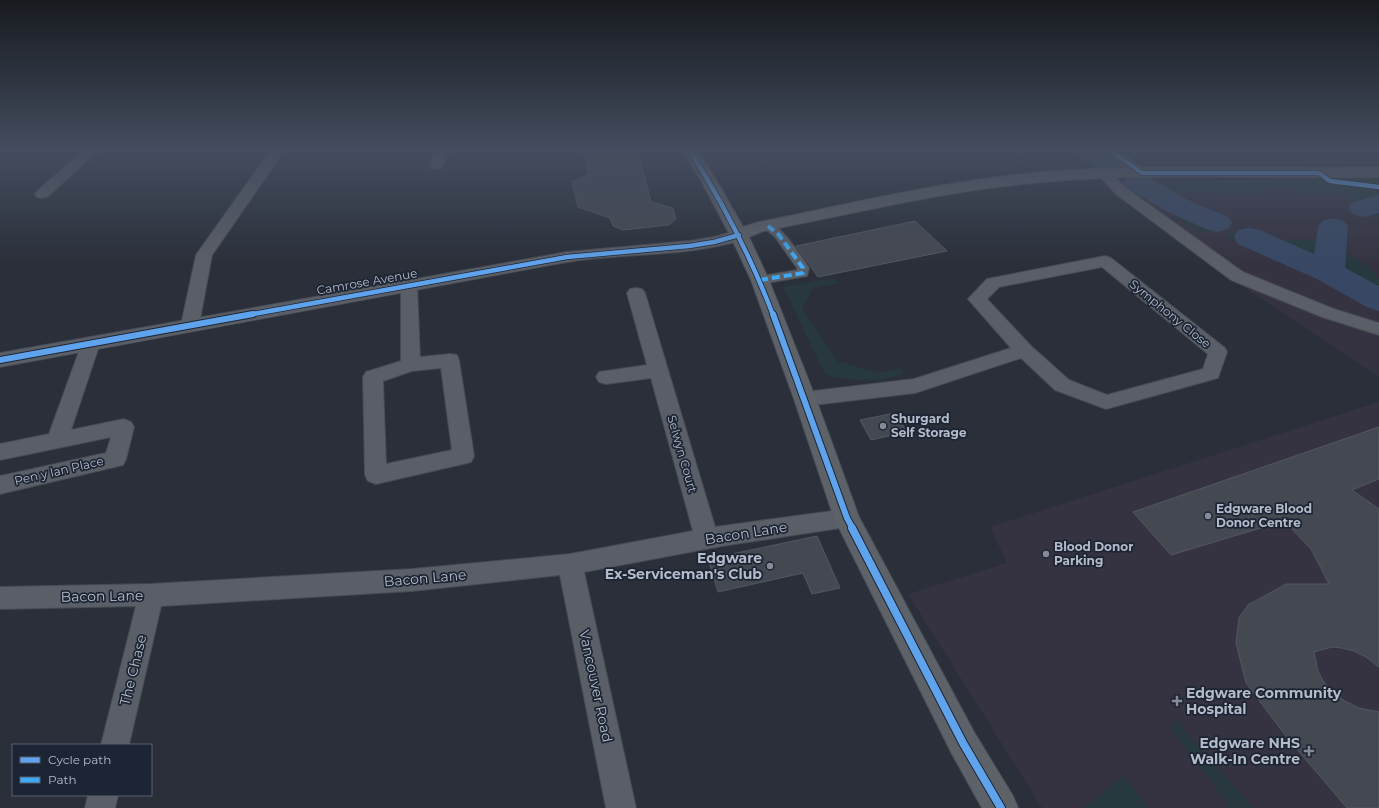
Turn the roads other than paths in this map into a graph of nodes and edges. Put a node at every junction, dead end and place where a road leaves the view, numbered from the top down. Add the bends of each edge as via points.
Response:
1 (48, 189) edge
2 (251, 189) edge
3 (713, 189) edge
4 (954, 189) edge
5 (1118, 189) edge
6 (42, 194) dead end
7 (768, 226) junction
8 (739, 235) junction
9 (760, 280) junction
10 (409, 285) junction
11 (636, 293) dead end
12 (190, 325) junction
13 (1379, 330) edge
14 (91, 343) junction
15 (1024, 350) junction
16 (0, 360) edge
17 (411, 365) junction
18 (658, 370) junction
19 (606, 378) dead end
20 (805, 399) junction
21 (57, 440) junction
22 (0, 452) edge
23 (0, 485) edge
24 (847, 518) junction
25 (707, 539) junction
26 (570, 564) junction
27 (151, 595) junction
28 (0, 598) edge
29 (115, 744) edge
30 (103, 796) edge
31 (100, 808) edge
32 (621, 808) edge
33 (1001, 808) edge

1 - 6 street
2 - 12 street via 204,255
3 - 8 main road
4 - 7 main road
5 - 13 street via 1237,276
7 - 8 main road
7 - 9 street via 779,235 803,268 803,272
8 - 9 main road
8 - 10 street, Camrose Avenue via 719,242 568,257
9 - 20 main road
10 - 12 street, Camrose Avenue
10 - 17 street
11 - 18 street, Selwyn Court
12 - 14 street, Camrose Avenue
14 - 16 street, Camrose Avenue
14 - 21 street
15 - 15 street, Symphony Close via 977,300 993,284 1105,261 1218,352 1211,373 1106,402 1062,385
15 - 20 street via 915,386
17 - 17 street via 373,376 376,475 463,456 450,360
18 - 19 street
18 - 25 street, Selwyn Court
20 - 24 main road
21 - 22 street, Pen y lan Place
21 - 23 street, Pen y lan Place via 124,427 115,459
24 - 25 street, Bacon Lane
24 - 33 main road via 963,743
25 - 26 street, Bacon Lane
26 - 27 street, Bacon Lane via 412,580
26 - 32 street, Vancouver Road
27 - 28 street, Bacon Lane
27 - 29 street, The Chase
30 - 31 street

